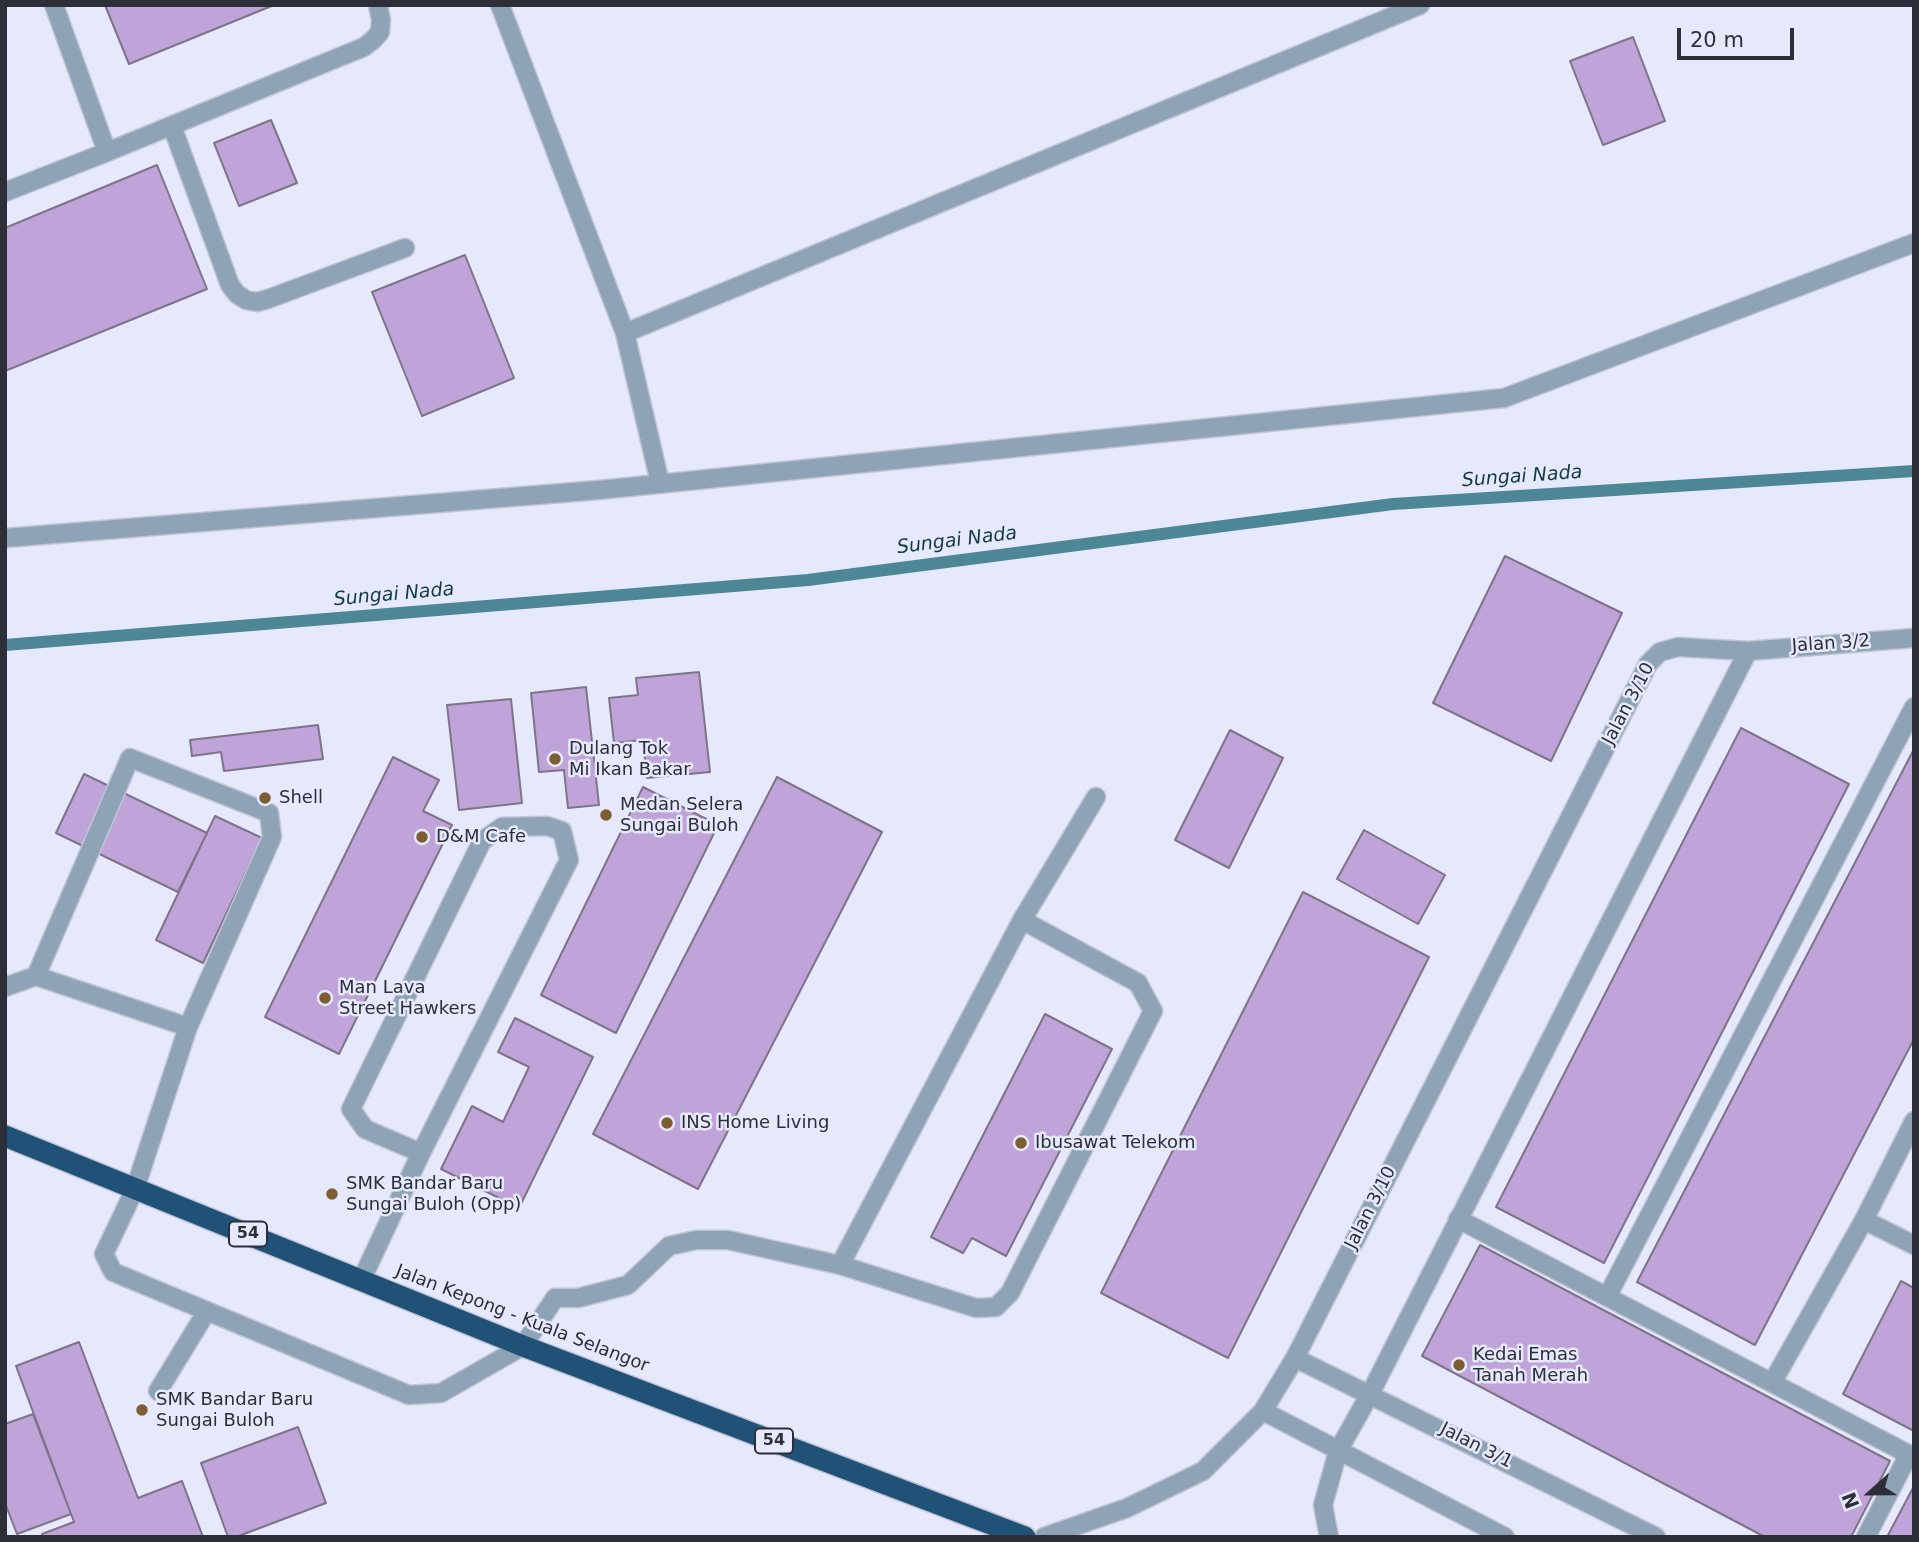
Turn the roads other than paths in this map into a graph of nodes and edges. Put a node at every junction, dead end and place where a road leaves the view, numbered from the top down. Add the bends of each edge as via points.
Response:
1 (54, 5) edge
2 (378, 5) edge
3 (500, 5) edge
4 (1420, 5) edge
5 (172, 126) junction
6 (107, 152) junction
7 (5, 192) edge
8 (1914, 243) edge
9 (405, 248) dead end
10 (625, 333) junction
11 (660, 483) junction
12 (5, 538) edge
13 (1914, 638) edge
14 (1748, 651) junction
15 (1914, 707) edge
16 (1096, 797) dead end
17 (1022, 920) junction
18 (36, 976) junction
19 (5, 987) edge
20 (188, 1027) junction
21 (1914, 1121) edge
22 (5, 1136) edge
23 (421, 1153) junction
24 (135, 1189) junction
25 (1458, 1219) junction
26 (1864, 1220) junction
27 (1914, 1245) edge
28 (840, 1265) junction
29 (361, 1280) junction
30 (1607, 1297) junction
31 (207, 1311) junction
32 (523, 1346) junction
33 (1295, 1358) junction
34 (1772, 1383) junction
35 (158, 1391) dead end
36 (1370, 1394) junction
37 (1263, 1411) junction
38 (1338, 1451) junction
39 (1911, 1456) edge
40 (1025, 1537) edge
41 (1044, 1537) edge
42 (1329, 1537) edge
43 (1505, 1537) edge
44 (1656, 1537) edge
45 (1866, 1537) edge

1 - 6 street
2 - 5 street via 380,32 364,47
3 - 10 street
4 - 10 street
5 - 6 street
5 - 9 street via 230,285 246,300 268,299
6 - 7 street
8 - 11 street via 1504,398
10 - 11 street
11 - 12 street
13 - 14 street, Jalan 3/2
14 - 25 street
14 - 33 street, Jalan 3/10 via 1678,647 1660,652 1648,664
15 - 30 street
16 - 17 street
17 - 28 street
17 - 28 street via 1138,983 1153,1012 1010,1293 996,1307 976,1308
18 - 19 street
18 - 20 street
18 - 20 street via 130,758 269,813 272,837
20 - 24 street
21 - 26 street
22 - 24 highway, Jalan Kepong - Kuala Selangor / 54
23 - 23 street via 569,860 562,831 547,826 502,827 482,841 351,1109 365,1129
23 - 29 street
24 - 29 highway, Jalan Kepong - Kuala Selangor / 54
24 - 31 street via 104,1254 113,1272
25 - 30 street
25 - 36 street
26 - 27 street
26 - 34 street
28 - 32 street via 728,1240 669,1246 628,1285 578,1298 555,1298
29 - 32 highway, Jalan Kepong - Kuala Selangor / 54
30 - 34 street
31 - 32 street via 409,1395 441,1393
31 - 35 street
32 - 40 highway, Jalan Kepong - Kuala Selangor / 54
33 - 36 street, Jalan 3/1
33 - 37 street, Jalan 3/10
34 - 39 street
36 - 38 street
36 - 44 street, Jalan 3/1
37 - 38 street
37 - 41 street, Jalan 3/10 via 1203,1471 1127,1507
38 - 42 street via 1323,1505
38 - 43 street
39 - 45 street

